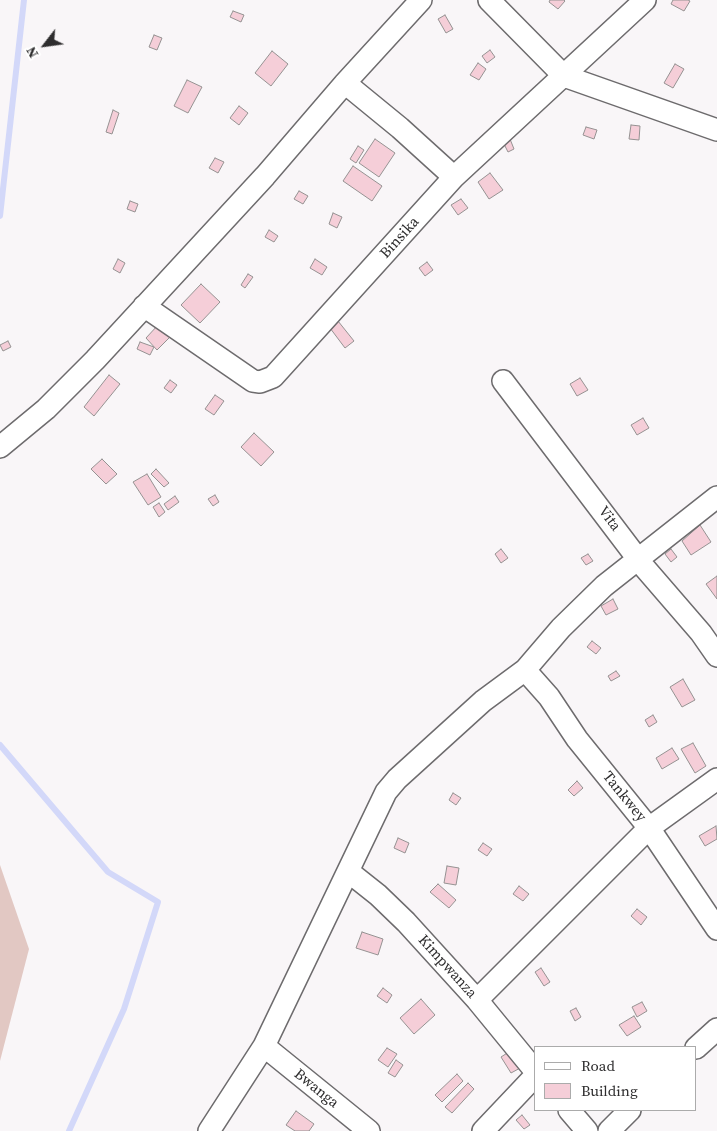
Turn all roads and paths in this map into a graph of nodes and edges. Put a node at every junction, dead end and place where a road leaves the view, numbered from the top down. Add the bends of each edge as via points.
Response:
1 (421, 0) edge
2 (489, 0) edge
3 (645, 0) edge
4 (564, 76) junction
5 (345, 83) junction
6 (717, 130) edge
7 (454, 178) junction
8 (144, 306) junction
9 (503, 381) dead end
10 (0, 447) edge
11 (717, 497) edge
12 (638, 558) junction
13 (717, 656) edge
14 (525, 670) junction
15 (717, 778) edge
16 (649, 828) junction
17 (349, 872) junction
18 (717, 929) edge
19 (477, 1000) junction
20 (717, 1029) edge
21 (264, 1046) junction
22 (697, 1047) edge
23 (534, 1071) edge
24 (534, 1076) edge
25 (570, 1111) edge
26 (629, 1111) edge
27 (209, 1131) edge
28 (369, 1131) edge
29 (483, 1131) edge
30 (587, 1131) edge
31 (609, 1131) edge

1 - 5 street
2 - 4 street
3 - 4 street, Binsika
4 - 6 street
4 - 7 street, Binsika
5 - 7 street
5 - 8 street
7 - 8 street, Binsika via 293,356 267,380 253,381
8 - 10 street via 46,408
9 - 12 street, Vita
11 - 12 street
12 - 13 street, Vita via 702,633
12 - 14 street via 582,607
14 - 16 street, Tankwey
14 - 17 street via 483,701 396,779 386,792
15 - 16 street
16 - 18 street, Tankwey
16 - 19 street
17 - 19 street, Kimpwanza via 406,922
17 - 21 street
19 - 23 street, Kimpwanza
20 - 22 street
21 - 27 street
21 - 28 street, Bwanga
24 - 29 street
25 - 30 street
26 - 31 street

